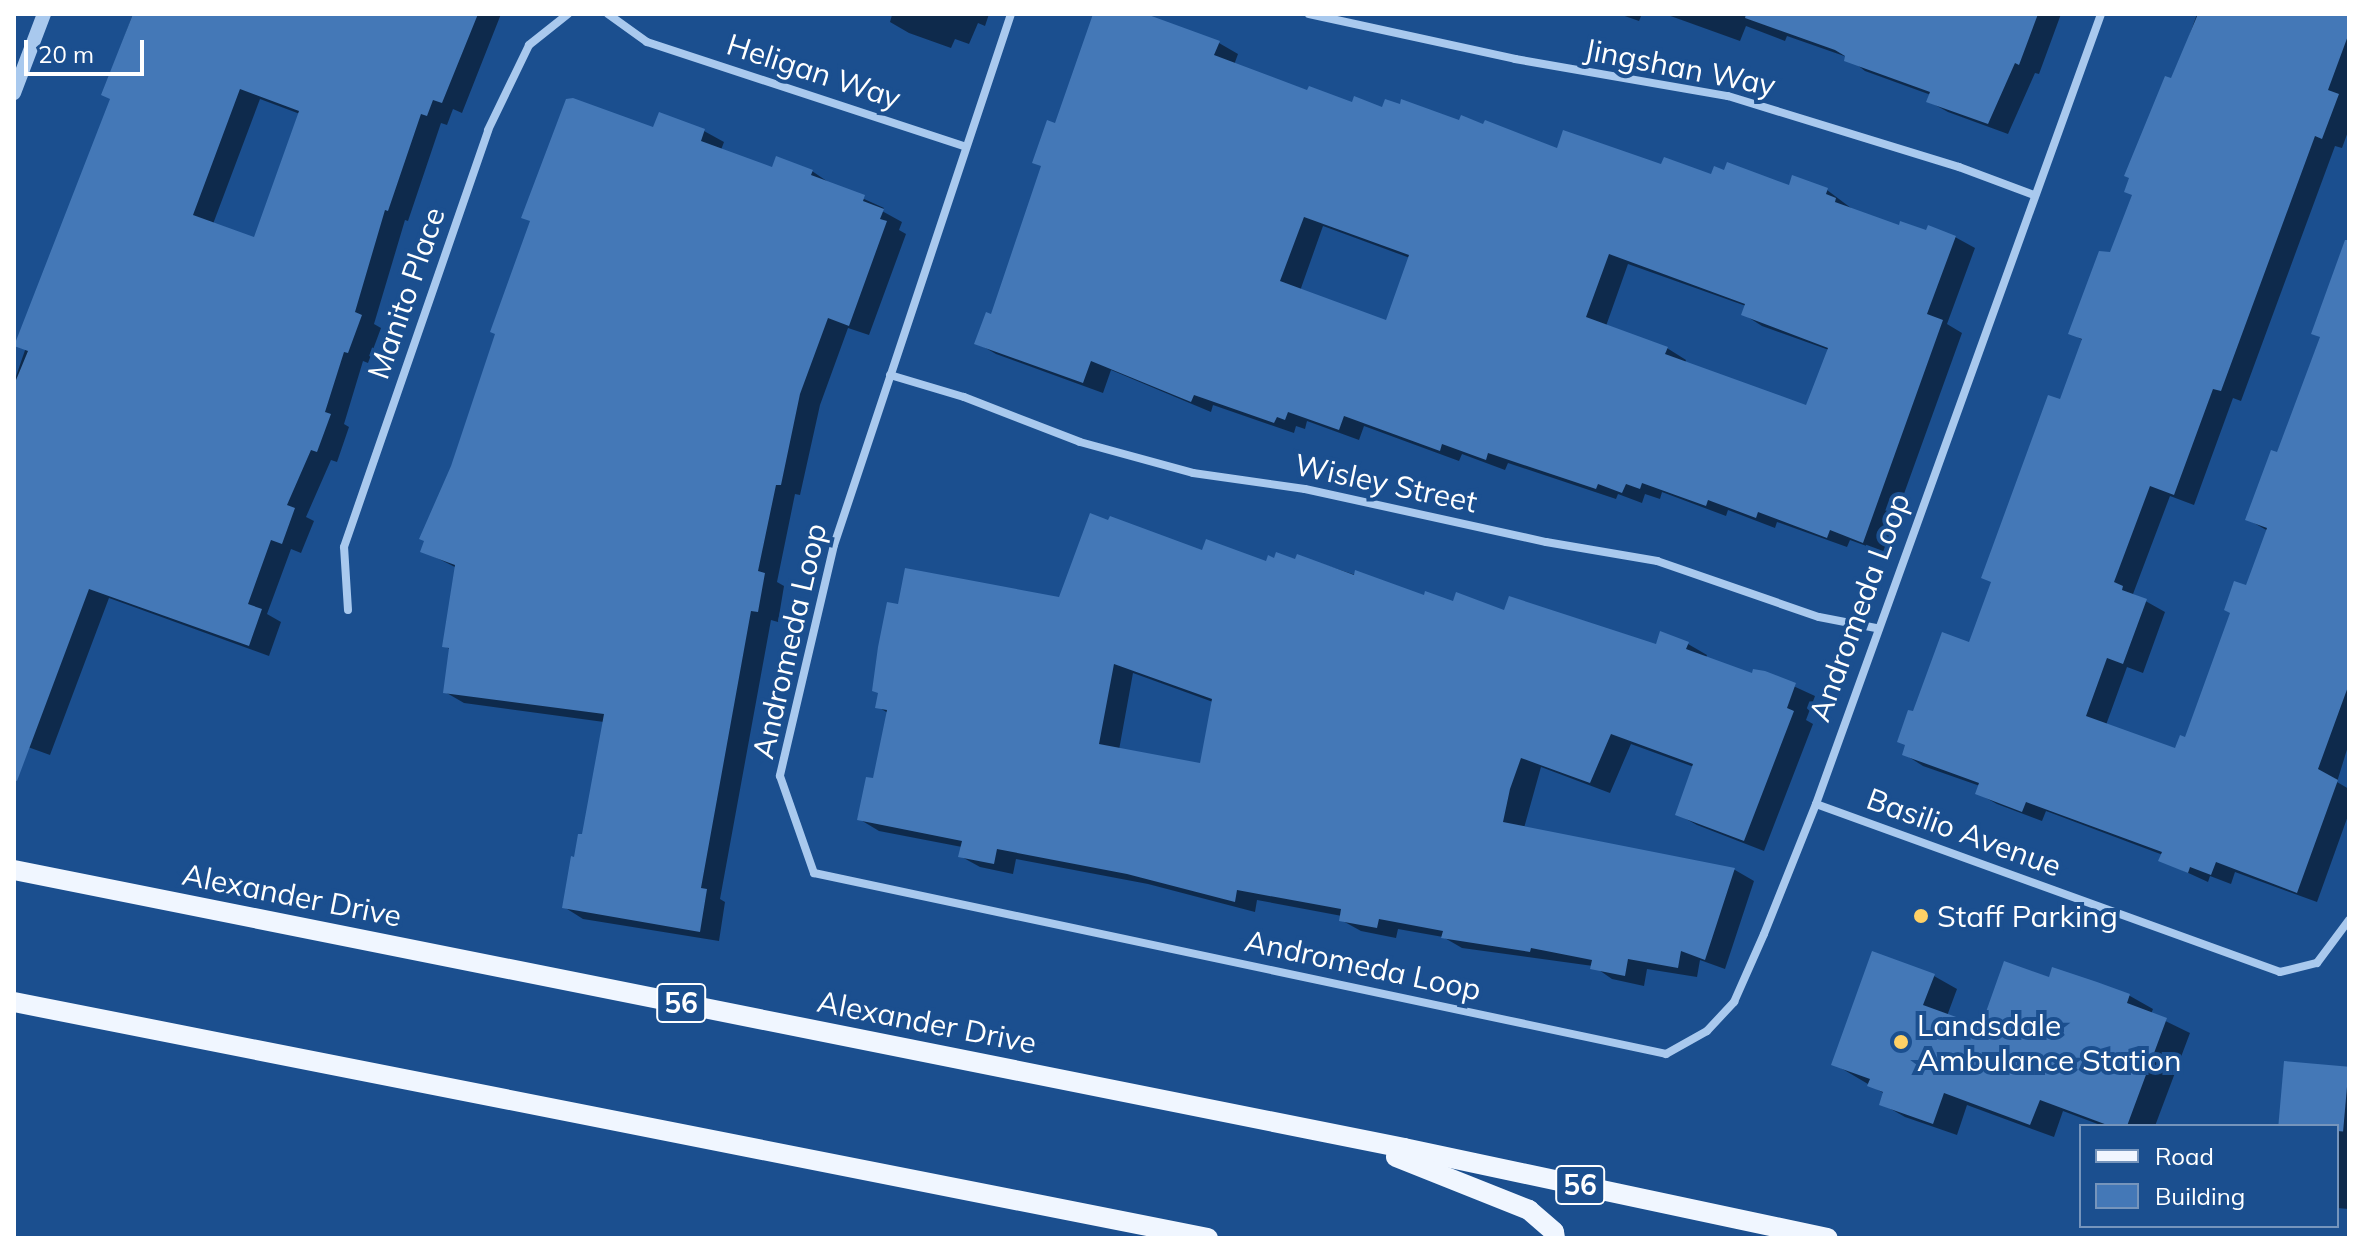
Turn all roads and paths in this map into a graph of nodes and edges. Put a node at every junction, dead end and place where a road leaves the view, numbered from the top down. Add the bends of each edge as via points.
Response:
1 (44, 14) edge
2 (568, 14) edge
3 (608, 14) edge
4 (1011, 14) edge
5 (1309, 14) edge
6 (2101, 14) edge
7 (14, 93) edge
8 (964, 146) junction
9 (2034, 195) junction
10 (890, 375) junction
11 (348, 610) dead end
12 (1876, 628) junction
13 (1816, 804) junction
14 (14, 870) edge
15 (2349, 920) edge
16 (14, 1002) edge
17 (1348, 1137) junction
18 (1818, 1237) edge
19 (1208, 1238) edge
20 (1555, 1238) edge

1 - 7 street
2 - 11 street, Manito Place via 529,45 488,130 344,547
3 - 8 street, Heligan Way via 647,42
4 - 8 street, Andromeda Loop
5 - 9 street, Jingshan Way via 1515,59 1728,96
6 - 9 street, Andromeda Loop
8 - 10 street, Andromeda Loop
9 - 12 street, Andromeda Loop
10 - 12 street, Wisley Street via 1080,442 1193,473 1305,489 1657,561 1819,617
10 - 13 street, Andromeda Loop via 834,545 780,776 814,873 1666,1054 1707,1031 1734,1002
12 - 13 street, Andromeda Loop
13 - 15 street, Basilio Avenue via 2280,972 2317,963
14 - 17 main road, Alexander Drive / 56
16 - 19 main road
17 - 18 main road, Alexander Drive / 56
17 - 20 main road via 1529,1210

